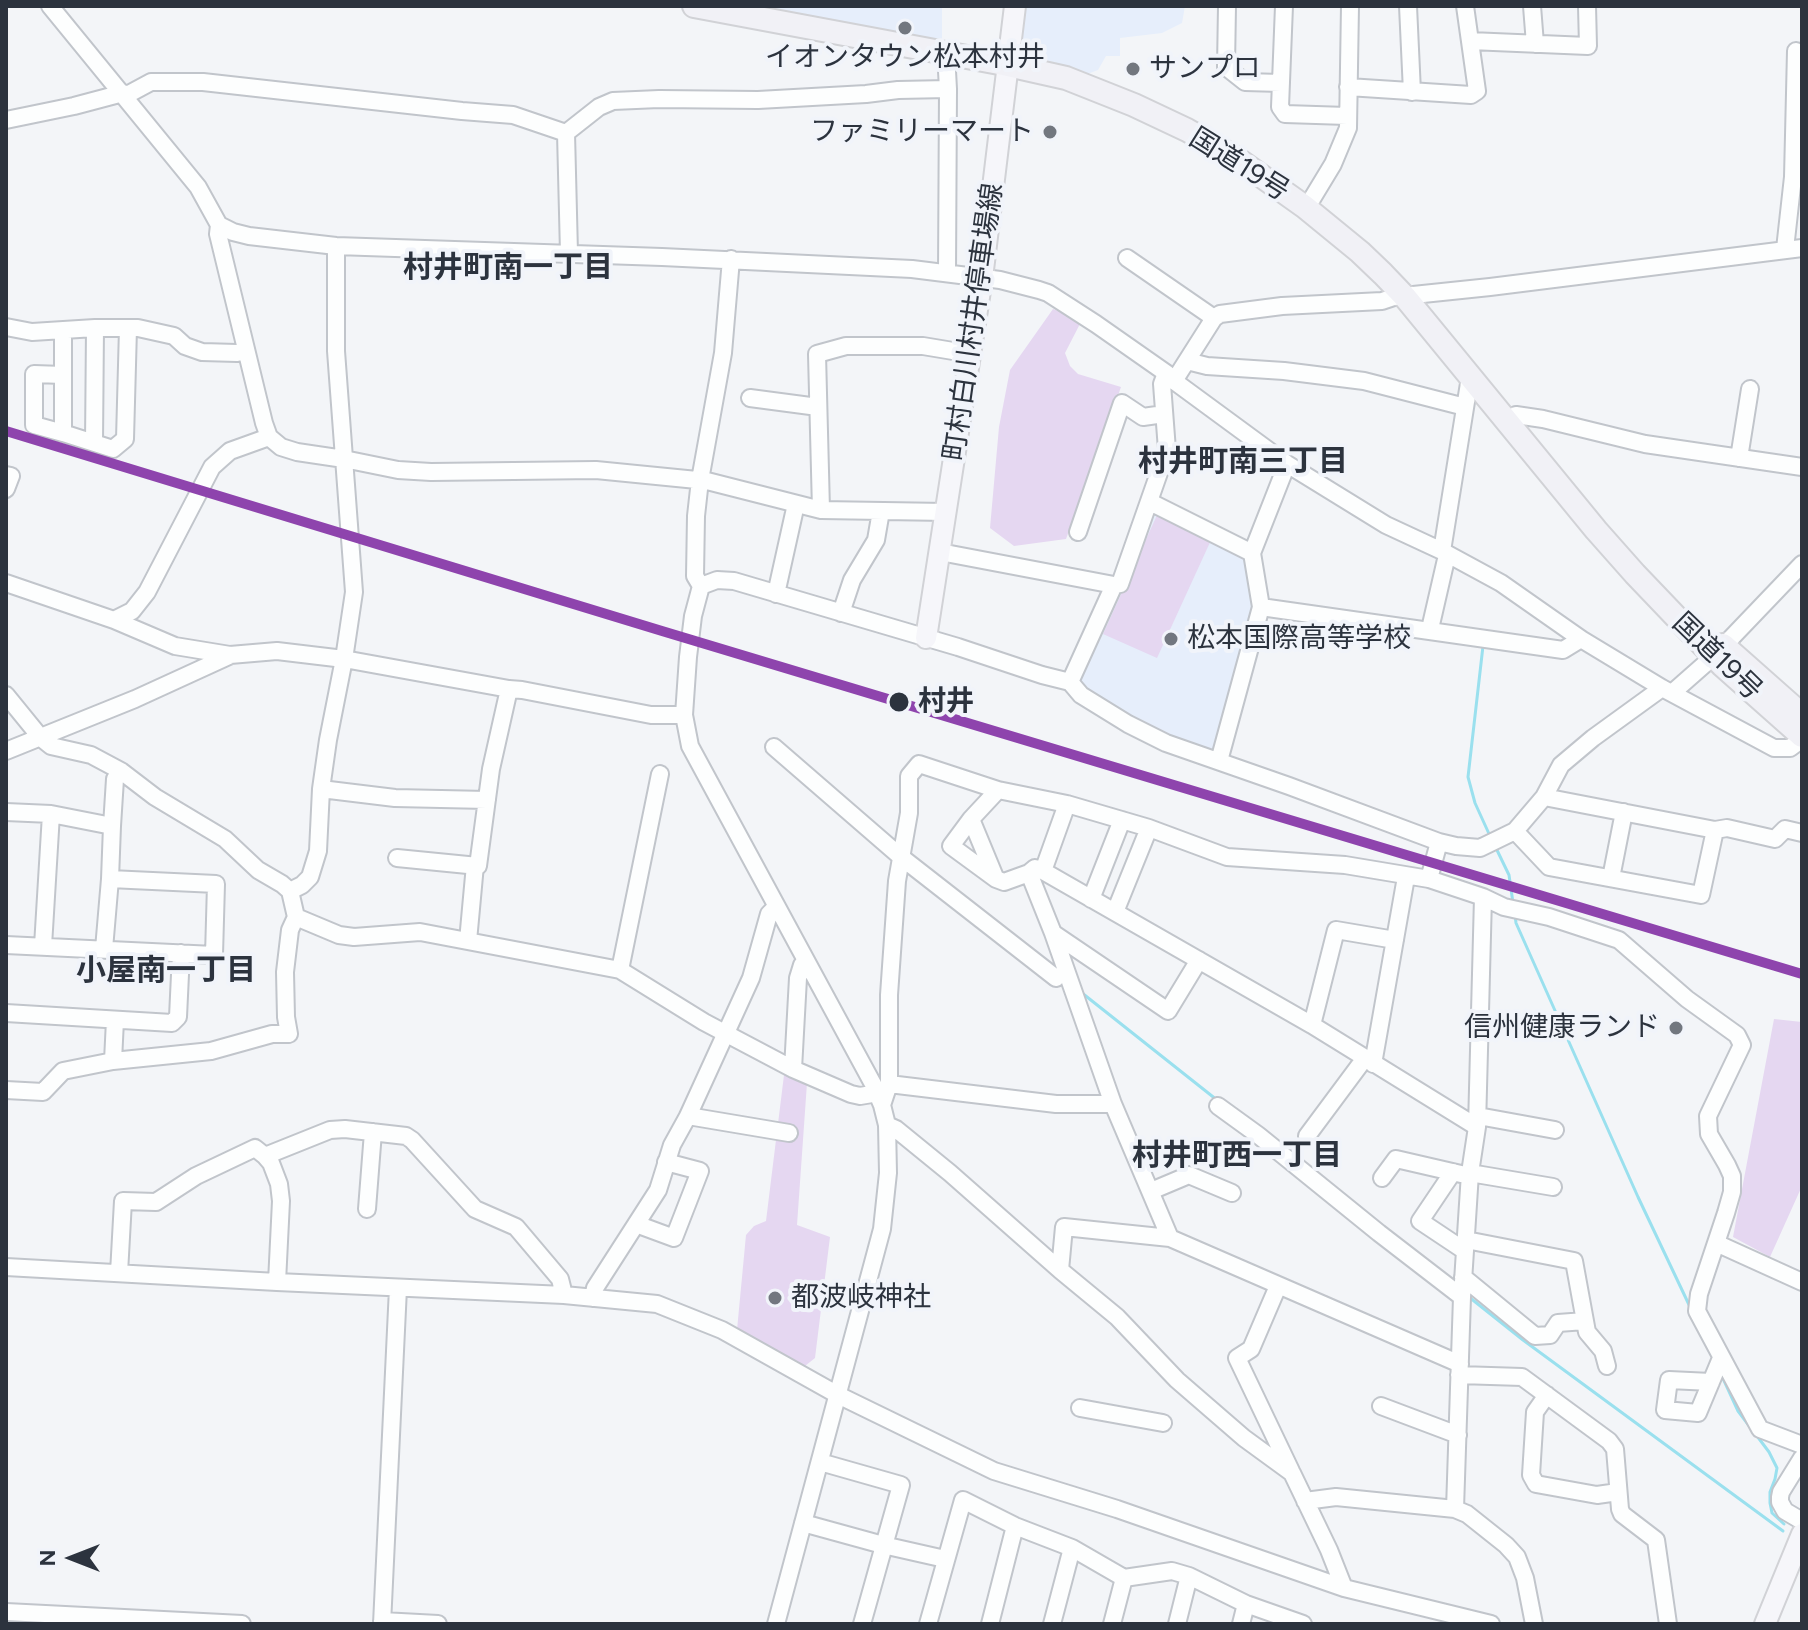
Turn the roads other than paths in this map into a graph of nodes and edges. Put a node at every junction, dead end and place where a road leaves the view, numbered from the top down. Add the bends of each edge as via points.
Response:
1 (50, 6) edge
2 (694, 6) edge
3 (1015, 6) edge
4 (1227, 6) edge
5 (1284, 6) edge
6 (1350, 6) edge
7 (1408, 6) edge
8 (1465, 6) edge
9 (1532, 6) edge
10 (1587, 6) edge
11 (1470, 41) junction
12 (1535, 44) junction
13 (1796, 51) dead end
14 (946, 53) junction
15 (1008, 64) junction
16 (1281, 83) junction
17 (1348, 87) junction
18 (948, 89) junction
19 (1412, 92) junction
20 (124, 95) junction
21 (1347, 116) junction
22 (6, 120) edge
23 (566, 133) junction
24 (1305, 207) junction
25 (219, 225) junction
26 (336, 246) junction
27 (1794, 248) edge
28 (569, 253) junction
29 (1127, 258) dead end
30 (731, 259) junction
31 (947, 273) junction
32 (982, 278) junction
33 (1405, 297) junction
34 (1214, 318) junction
35 (6, 327) edge
36 (95, 328) junction
37 (128, 328) junction
38 (63, 331) junction
39 (246, 351) junction
40 (971, 354) junction
41 (1187, 361) junction
42 (63, 375) junction
43 (1170, 377) junction
44 (1470, 377) junction
45 (1750, 389) dead end
46 (750, 398) dead end
47 (818, 407) junction
48 (1465, 407) junction
49 (1164, 414) junction
50 (1506, 420) junction
51 (63, 433) junction
52 (269, 437) junction
53 (94, 443) junction
54 (1739, 458) junction
55 (344, 459) junction
56 (1801, 463) edge
57 (1287, 464) junction
58 (6, 475) edge
59 (700, 480) junction
60 (6, 489) edge
61 (1150, 502) junction
62 (796, 504) junction
63 (821, 510) junction
64 (881, 511) junction
65 (946, 512) junction
66 (1078, 532) dead end
67 (940, 552) junction
68 (1252, 553) junction
69 (1444, 553) junction
70 (1801, 567) edge
71 (6, 583) edge
72 (1114, 585) junction
73 (701, 586) junction
74 (776, 594) junction
75 (1261, 607) junction
76 (841, 613) junction
77 (114, 620) junction
78 (1430, 629) junction
79 (926, 638) junction
80 (1581, 639) junction
81 (1719, 651) junction
82 (230, 655) junction
83 (344, 659) junction
84 (1070, 682) junction
85 (509, 689) junction
86 (1667, 691) junction
87 (6, 695) edge
88 (684, 715) junction
89 (1802, 715) edge
90 (41, 738) junction
91 (1802, 738) edge
92 (774, 747) dead end
93 (6, 751) edge
94 (1219, 761) junction
95 (121, 771) junction
96 (660, 774) dead end
97 (321, 789) junction
98 (998, 790) junction
99 (1544, 797) junction
100 (487, 800) junction
101 (1067, 804) junction
102 (6, 812) edge
103 (1624, 812) junction
104 (51, 814) junction
105 (971, 819) junction
106 (1122, 820) junction
107 (112, 826) junction
108 (1149, 828) junction
109 (1715, 830) junction
110 (1515, 831) junction
111 (1802, 833) edge
112 (1439, 842) junction
113 (901, 857) junction
114 (397, 858) dead end
115 (475, 865) junction
116 (1036, 872) junction
117 (1406, 877) junction
118 (1611, 878) junction
119 (110, 879) junction
120 (996, 879) junction
121 (1429, 879) junction
122 (290, 891) junction
123 (1483, 897) junction
124 (1091, 899) junction
125 (776, 907) junction
126 (1115, 912) junction
127 (296, 917) junction
128 (1053, 933) junction
129 (1395, 940) junction
130 (468, 941) junction
131 (6, 945) edge
132 (43, 946) junction
133 (104, 949) junction
134 (181, 953) junction
135 (1199, 960) junction
136 (805, 961) junction
137 (620, 970) junction
138 (1056, 978) dead end
139 (6, 1013) edge
140 (115, 1020) junction
141 (1312, 1025) junction
142 (726, 1033) junction
143 (113, 1061) junction
144 (1369, 1061) junction
145 (793, 1069) junction
146 (6, 1090) edge
147 (883, 1094) junction
148 (1113, 1104) junction
149 (1218, 1106) dead end
150 (688, 1116) junction
151 (1478, 1121) junction
152 (887, 1125) junction
153 (1555, 1130) dead end
154 (373, 1132) junction
155 (789, 1133) dead end
156 (1307, 1136) dead end
157 (265, 1156) junction
158 (666, 1162) junction
159 (1465, 1174) junction
160 (1382, 1178) dead end
161 (1553, 1187) dead end
162 (1151, 1191) junction
163 (1232, 1193) dead end
164 (367, 1209) dead end
165 (636, 1224) junction
166 (1170, 1238) junction
167 (1716, 1243) junction
168 (1465, 1245) junction
169 (6, 1267) edge
170 (1060, 1270) junction
171 (119, 1273) junction
172 (1463, 1277) junction
173 (277, 1282) junction
174 (1802, 1282) edge
175 (1278, 1286) junction
176 (398, 1288) junction
177 (564, 1295) junction
178 (1462, 1297) junction
179 (593, 1298) junction
180 (1585, 1321) junction
181 (1721, 1358) junction
182 (1607, 1366) dead end
183 (1460, 1370) junction
184 (1711, 1382) dead end
185 (838, 1395) junction
186 (1547, 1395) junction
187 (1381, 1406) dead end
188 (1080, 1408) dead end
189 (1163, 1423) dead end
190 (1458, 1435) junction
191 (1802, 1445) edge
192 (1802, 1458) edge
193 (820, 1462) junction
194 (1292, 1473) junction
195 (1618, 1492) junction
196 (1305, 1501) junction
197 (1455, 1509) junction
198 (1802, 1521) edge
199 (803, 1523) junction
200 (1015, 1526) junction
201 (1802, 1534) edge
202 (883, 1545) junction
203 (1072, 1548) junction
204 (945, 1559) junction
205 (1189, 1576) junction
206 (1124, 1578) junction
207 (1344, 1588) junction
208 (1246, 1604) junction
209 (6, 1612) edge
210 (382, 1623) edge
211 (242, 1624) edge
212 (438, 1624) edge
213 (776, 1624) edge
214 (862, 1624) edge
215 (928, 1624) edge
216 (990, 1624) edge
217 (1052, 1624) edge
218 (1112, 1624) edge
219 (1177, 1624) edge
220 (1241, 1624) edge
221 (1303, 1624) edge
222 (1491, 1624) edge
223 (1534, 1624) edge
224 (1668, 1624) edge
225 (1765, 1624) edge

1 - 20 street
2 - 14 highway, 国道19号
3 - 15 main road, 町村白川村井停車場線
4 - 16 street via 1226,67 1245,82
5 - 16 street
6 - 17 street
7 - 19 street
8 - 11 street
9 - 12 street
10 - 12 street via 1588,46
11 - 12 street
11 - 19 street via 1477,91
13 - 27 street
14 - 15 highway, 国道19号
14 - 18 street
15 - 24 highway, 国道19号 via 1066,78 1187,130
15 - 32 main road, 町村白川村井停車場線
16 - 21 street via 1280,107 1285,114
17 - 19 street
17 - 21 street
18 - 23 street via 758,100 613,101
18 - 31 street
20 - 22 street
20 - 23 street via 151,82 203,82 513,115
20 - 25 street via 198,187
21 - 24 street via 1348,128 1333,164
23 - 28 street
24 - 33 highway, 国道19号
25 - 26 street via 249,236
25 - 39 street
26 - 28 street
26 - 55 street
27 - 33 street
28 - 30 street
29 - 34 street
30 - 31 street
30 - 59 street via 723,353
31 - 32 street
32 - 40 main road, 町村白川村井停車場線
32 - 43 street via 1048,293
33 - 34 street via 1282,306
33 - 44 highway, 国道19号
34 - 41 street
35 - 38 street
36 - 37 street
36 - 38 street
36 - 53 street
37 - 39 street via 174,336 202,352
37 - 53 street via 125,439 113,449
38 - 42 street
39 - 52 street
40 - 47 street via 923,346 846,346 817,354
40 - 65 main road, 町村白川村井停車場線
41 - 43 street
41 - 48 street via 1364,381
42 - 51 street
42 - 51 street via 34,374 34,425
43 - 49 street via 1162,384
43 - 57 street
44 - 48 street
44 - 50 highway, 国道19号
45 - 54 street
46 - 47 street
47 - 63 street
48 - 69 street
49 - 61 street via 1167,450
49 - 66 street via 1143,417 1122,403
50 - 54 street via 1516,415 1543,419 1645,444
50 - 81 highway, 国道19号 via 1635,574 1660,590
51 - 53 street
52 - 55 street via 297,452
52 - 77 street via 230,451 212,467 147,592 132,611
54 - 56 street
55 - 59 street via 431,472 596,470
55 - 83 street via 354,592
57 - 68 street
57 - 69 street via 1386,525
58 - 60 street via 11,476
59 - 62 street
59 - 73 street via 695,576
61 - 68 street
61 - 72 street via 1120,584
62 - 63 street
62 - 74 street
63 - 64 street
64 - 65 street
64 - 76 street via 876,540 852,580
65 - 67 main road, 町村白川村井停車場線
67 - 72 street
67 - 79 main road, 町村白川村井停車場線
68 - 75 street
69 - 78 street
69 - 80 street via 1501,583
70 - 81 street
71 - 77 street
72 - 84 street
73 - 74 street via 734,581
73 - 88 street via 693,616
74 - 76 street
75 - 78 street
75 - 94 street
76 - 79 street
77 - 82 street via 175,646
78 - 80 street via 1563,650
79 - 84 street
80 - 86 street
81 - 86 street
81 - 89 highway, 国道19号
81 - 91 highway, 国道19号
82 - 83 street via 277,651
82 - 90 street
83 - 85 street
83 - 97 street
84 - 94 street via 1081,695 1128,724
85 - 88 street via 651,715
85 - 100 street
86 - 91 street via 1774,748 1790,748
86 - 99 street via 1561,765
87 - 90 street
88 - 125 street via 697,762
90 - 93 street
90 - 95 street
92 - 113 street
94 - 112 street
95 - 107 street via 115,779
95 - 122 street via 225,839
96 - 137 street
97 - 100 street via 395,798
97 - 122 street via 318,851 310,877
98 - 101 street
98 - 105 street
98 - 113 street via 919,764 909,776
99 - 103 street
99 - 110 street
100 - 115 street
101 - 106 street
101 - 116 street
102 - 104 street
103 - 109 street
103 - 118 street
104 - 107 street
104 - 132 street
105 - 120 street
105 - 120 street via 951,846
106 - 108 street
106 - 124 street
107 - 119 street
108 - 117 street via 1227,857 1345,865
108 - 126 street
109 - 111 street via 1775,839 1785,829
109 - 118 street via 1701,895
110 - 112 street via 1480,848
110 - 118 street via 1549,867
112 - 121 street
113 - 138 street
113 - 147 street
114 - 115 street
115 - 130 street
116 - 120 street via 1004,882
116 - 124 street
116 - 128 street
117 - 121 street
117 - 129 street
119 - 133 street
119 - 134 street via 216,884 214,955
121 - 123 street
122 - 127 street
123 - 151 street
123 - 167 street via 1619,940 1737,1035 1742,1045 1708,1116 1709,1134 1732,1176
124 - 126 street
125 - 136 street
125 - 142 street
126 - 135 street
127 - 130 street via 339,935 420,932
127 - 143 street via 285,972 289,1034 211,1051
128 - 135 street via 1168,1011
128 - 148 street
129 - 141 street via 1336,930
129 - 144 street
130 - 137 street
131 - 132 street
132 - 133 street
133 - 134 street
134 - 140 street via 178,1017 172,1023
135 - 141 street
136 - 145 street via 798,978
136 - 147 street
137 - 142 street
139 - 140 street
140 - 143 street
141 - 144 street
142 - 145 street
142 - 150 street
143 - 146 street via 63,1071 43,1092
144 - 151 street
144 - 156 street
145 - 147 street via 851,1094
147 - 148 street
147 - 152 street
148 - 162 street
149 - 178 street
150 - 155 street
150 - 158 street
151 - 153 street
151 - 159 street
152 - 170 street
152 - 185 street via 882,1229
154 - 157 street via 330,1130
154 - 164 street
154 - 177 street via 406,1136 475,1209 516,1227 560,1279
157 - 171 street via 255,1148 156,1202 123,1201
157 - 173 street via 281,1201
158 - 165 street via 658,1190
158 - 165 street via 700,1171 674,1238
159 - 160 street via 1396,1159
159 - 161 street
159 - 168 street
159 - 168 street via 1420,1221
162 - 163 street via 1189,1175
162 - 166 street
165 - 179 street
166 - 170 street via 1064,1227
166 - 175 street
167 - 174 street
167 - 181 street via 1697,1311
168 - 172 street
168 - 180 street via 1574,1261
169 - 171 street
170 - 194 street via 1117,1317 1177,1380
171 - 173 street
172 - 178 street
172 - 180 street via 1535,1336 1550,1335 1558,1323
173 - 176 street
175 - 183 street
175 - 194 street via 1251,1349 1237,1358
176 - 177 street
176 - 210 street
177 - 179 street
178 - 183 street
179 - 185 street via 678,1311
180 - 182 street
181 - 184 street
181 - 191 street via 1760,1429
183 - 186 street via 1522,1377
183 - 190 street
185 - 193 street
185 - 207 street via 994,1471
186 - 195 street via 1615,1449
186 - 195 street via 1535,1412 1531,1475 1536,1484 1597,1495
187 - 190 street
188 - 189 street
190 - 197 street
192 - 198 street via 1780,1502
193 - 199 street
193 - 202 street via 901,1485
194 - 196 street
195 - 224 street via 1622,1514 1656,1540
196 - 197 street via 1336,1497
196 - 207 street
197 - 223 street via 1517,1557
199 - 202 street
199 - 213 street
200 - 203 street
200 - 204 street via 963,1500
200 - 216 street
201 - 225 main road
202 - 204 street
202 - 214 street
203 - 206 street
203 - 217 street
204 - 215 street
205 - 206 street via 1172,1571
205 - 208 street
205 - 219 street
206 - 218 street
207 - 222 street
208 - 220 street
208 - 221 street
209 - 211 street
210 - 212 street

